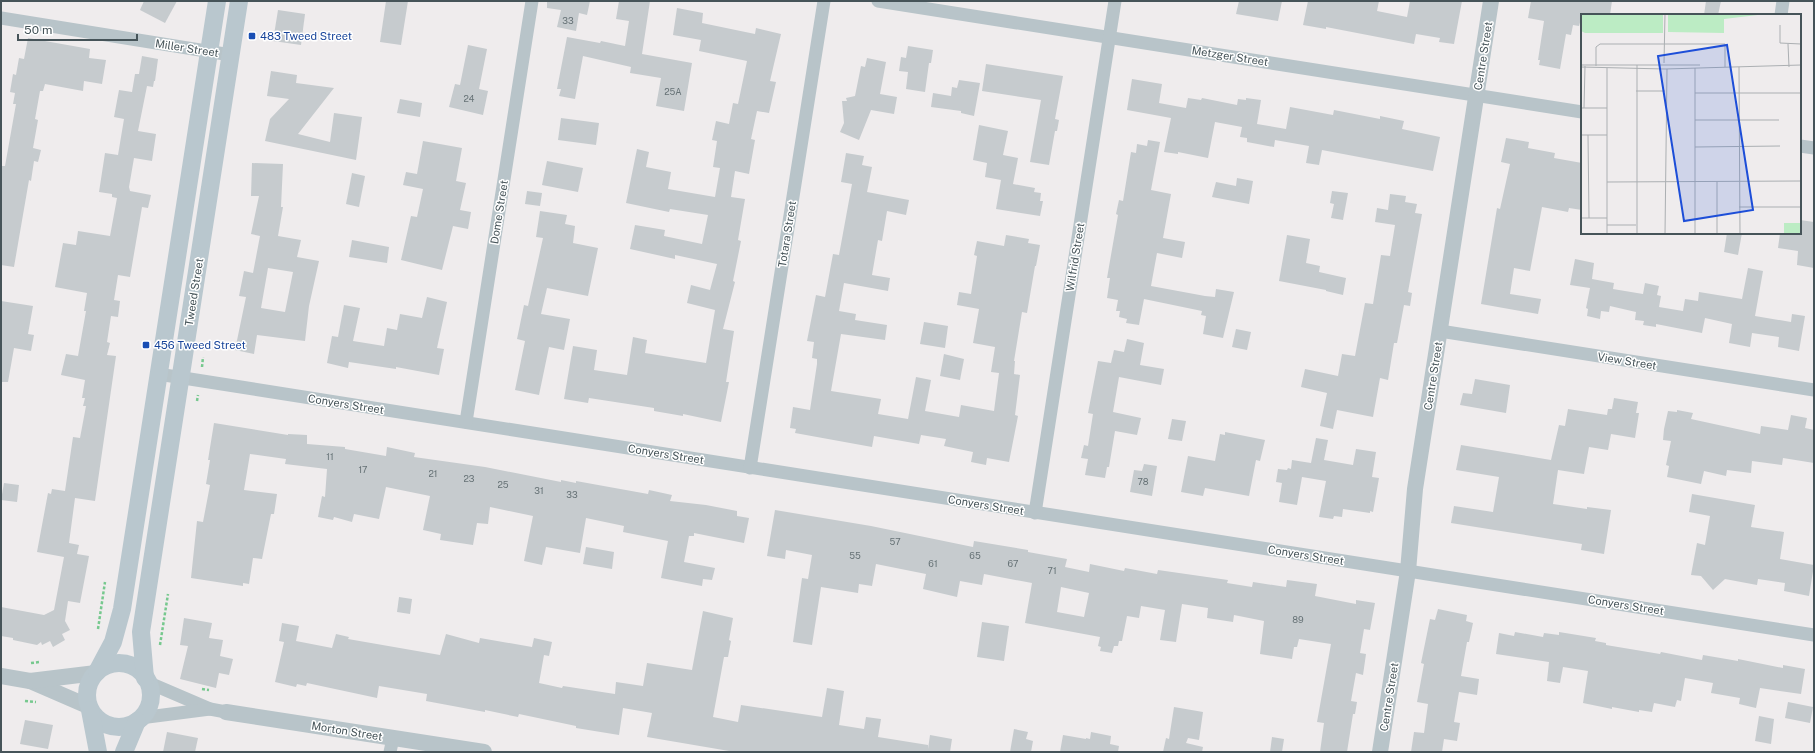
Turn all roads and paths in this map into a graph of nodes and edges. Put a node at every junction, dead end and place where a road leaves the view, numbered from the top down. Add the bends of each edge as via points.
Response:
1 (217, 1) edge
2 (239, 1) edge
3 (532, 1) edge
4 (824, 1) edge
5 (878, 1) edge
6 (1115, 1) edge
7 (1491, 1) edge
8 (1783, 1) edge
9 (1781, 14) edge
10 (1, 18) edge
11 (1110, 37) junction
12 (209, 52) junction
13 (231, 54) junction
14 (1477, 95) junction
15 (1581, 112) edge
16 (1801, 146) edge
17 (1814, 148) edge
18 (1440, 331) junction
19 (203, 357) dead end
20 (202, 367) dead end
21 (158, 374) junction
22 (180, 378) junction
23 (1814, 390) edge
24 (198, 395) dead end
25 (197, 401) dead end
26 (466, 422) junction
27 (750, 468) junction
28 (1035, 513) junction
29 (1408, 571) junction
30 (105, 582) dead end
31 (107, 586) dead end
32 (104, 589) junction
33 (168, 594) dead end
34 (97, 635) dead end
35 (1814, 635) edge
36 (159, 652) dead end
37 (43, 662) dead end
38 (31, 663) dead end
39 (96, 673) junction
40 (1, 676) edge
41 (146, 680) junction
42 (30, 681) junction
43 (198, 688) dead end
44 (209, 690) dead end
45 (25, 701) dead end
46 (41, 702) dead end
47 (90, 709) junction
48 (210, 709) junction
49 (226, 712) joint
50 (139, 719) junction
51 (391, 745) edge
52 (98, 752) edge
53 (124, 752) edge
54 (484, 752) edge
55 (1380, 752) edge

1 - 12 main road, Tweed Street
2 - 13 main road, Tweed Street
3 - 26 street, Dome Street
4 - 27 street, Totara Street
5 - 11 street, Metzger Street
6 - 11 street, Wilfrid Street
7 - 14 street, Centre Street
8 - 9 street
10 - 12 street, Miller Street
11 - 14 street, Metzger Street
11 - 28 street, Wilfrid Street
12 - 13 street, Miller Street
12 - 21 main road, Tweed Street
13 - 22 main road, Tweed Street
14 - 15 street, Metzger Street
14 - 18 street, Centre Street
16 - 17 street
18 - 23 street, View Street
18 - 29 street, Centre Street via 1415,489
19 - 20 path
21 - 22 street, Conyers Street
21 - 39 main road, Tweed Street via 118,624 111,648
22 - 26 street, Conyers Street
22 - 41 main road, Tweed Street via 141,632
24 - 25 path
26 - 27 street, Conyers Street
27 - 28 street, Conyers Street
28 - 29 street, Conyers Street
29 - 35 street, Conyers Street
29 - 55 street, Centre Street
30 - 32 path
31 - 32 path
32 - 34 path
33 - 36 path
37 - 38 path
39 - 41 main road via 107,666 124,664 136,669
39 - 42 street
39 - 47 main road via 88,689
40 - 42 street
41 - 48 street, Morton Street
41 - 50 main road via 150,699 146,711
42 - 47 street
43 - 44 path
45 - 46 path
47 - 50 main road via 99,720 111,726 125,726
47 - 52 main road
48 - 49 street, Morton Street
48 - 50 street, Morton Street
49 - 51 street, Morton Street
50 - 53 main road
51 - 54 street, Morton Street

